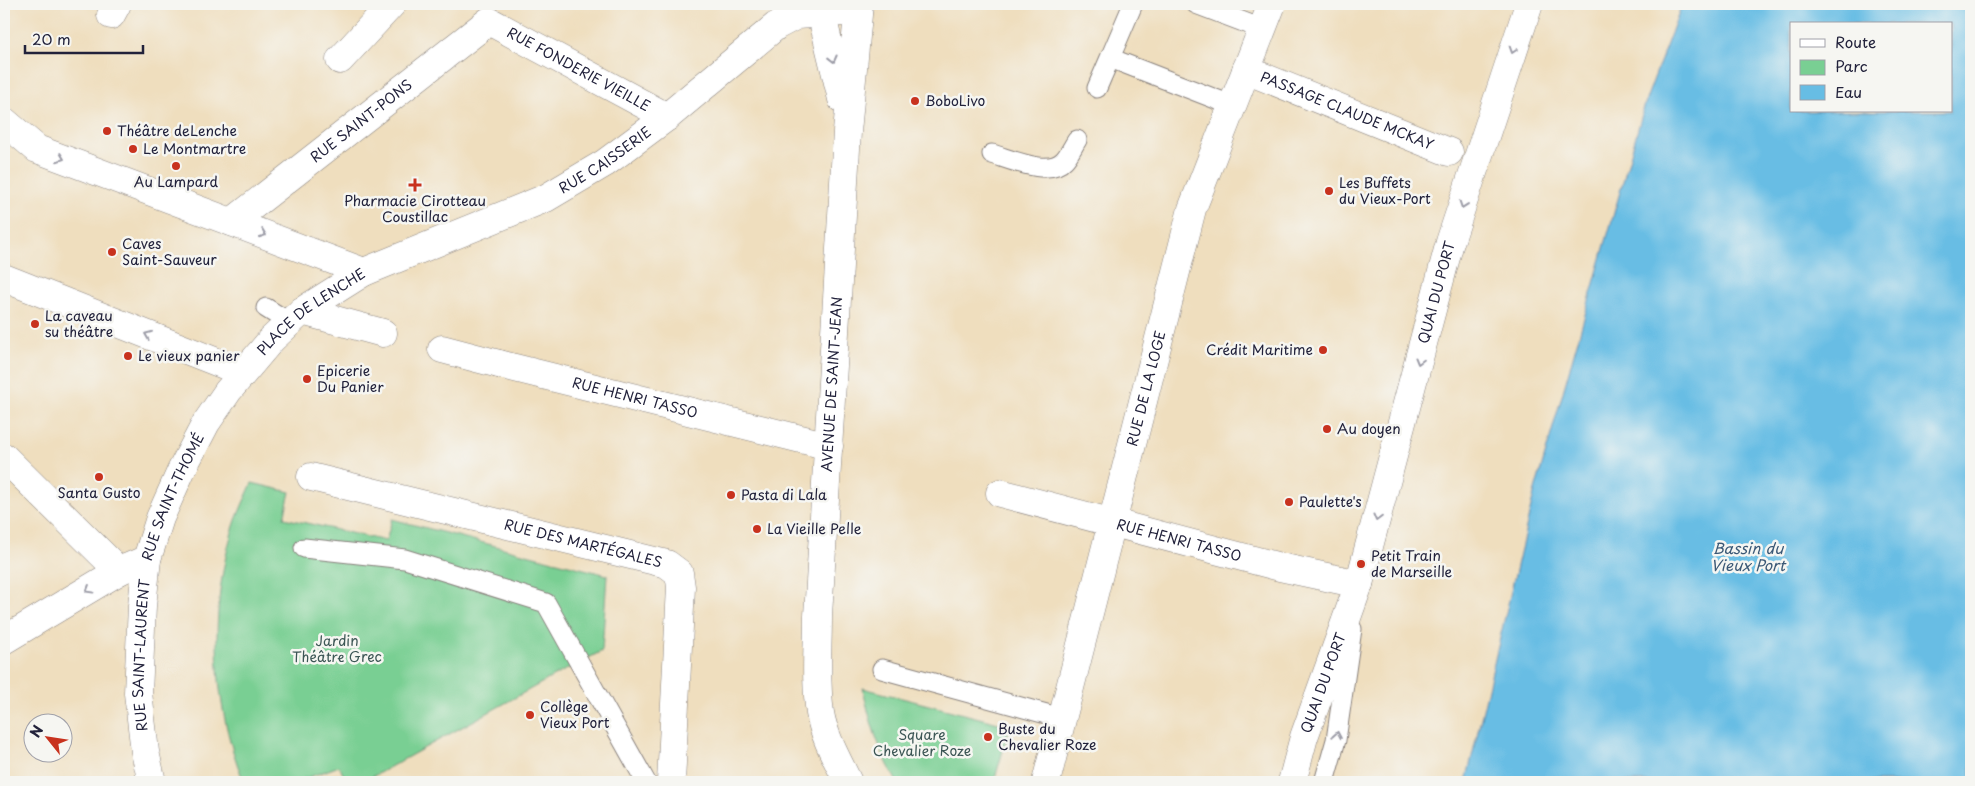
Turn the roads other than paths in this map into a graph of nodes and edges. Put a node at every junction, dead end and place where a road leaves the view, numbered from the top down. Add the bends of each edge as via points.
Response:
1 (392, 4) edge
2 (1133, 4) edge
3 (1196, 4) edge
4 (1272, 4) edge
5 (1528, 4) edge
6 (858, 7) edge
7 (821, 8) edge
8 (489, 21) joint
9 (1262, 29) junction
10 (1110, 58) junction
11 (340, 60) dead end
12 (1246, 70) junction
13 (1098, 88) dead end
14 (1231, 105) junction
15 (667, 117) junction
16 (12, 128) edge
17 (847, 132) junction
18 (1077, 140) dead end
19 (1449, 152) dead end
20 (992, 154) dead end
21 (232, 222) junction
22 (364, 272) junction
23 (4, 278) edge
24 (266, 308) dead end
25 (296, 317) junction
26 (383, 333) dead end
27 (442, 349) dead end
28 (242, 372) junction
29 (829, 446) junction
30 (4, 457) edge
31 (311, 477) dead end
32 (1000, 493) dead end
33 (1112, 522) junction
34 (304, 548) dead end
35 (147, 559) junction
36 (119, 571) junction
37 (1359, 584) junction
38 (4, 640) edge
39 (882, 669) dead end
40 (1061, 718) junction
41 (152, 782) edge
42 (646, 782) edge
43 (671, 782) edge
44 (848, 782) edge
45 (1046, 782) edge
46 (1292, 782) edge
47 (1324, 782) edge

1 - 11 street
2 - 10 lane
3 - 9 lane
4 - 9 street, RUE DE LA LOGE
5 -> 37 street, QUAI DU PORT via 1450,242
6 - 7 street, RUE CAISSERIE
6 - 17 street, AVENUE DE SAINT-JEAN
7 - 15 street, RUE CAISSERIE via 776,26
7 -> 17 street, AVENUE DE SAINT-JEAN
8 - 15 street, RUE FONDERIE VIEILLE
8 - 21 street, RUE SAINT-PONS
9 - 12 street, RUE DE LA LOGE
10 - 13 lane
10 - 14 lane
12 - 14 street, RUE DE LA LOGE
12 - 19 street, PASSAGE CLAUDE MCKAY
14 - 33 street, RUE DE LA LOGE via 1192,209
15 - 22 street, RUE CAISSERIE via 605,163 546,198
16 -> 21 street, PLACE DE LENCHE via 37,149
17 - 29 street, AVENUE DE SAINT-JEAN
18 - 20 lane via 1063,162 1048,168
21 -> 22 street, PLACE DE LENCHE
22 - 25 street, PLACE DE LENCHE
28 -> 23 street
24 - 25 lane
25 - 26 street
25 - 28 street, PLACE DE LENCHE
27 - 29 street, RUE HENRI TASSO
28 - 35 street, RUE SAINT-THOMÉ via 206,423 181,471 160,518
29 - 44 street, AVENUE DE SAINT-JEAN via 818,616 818,687 820,715
30 - 36 street
31 - 43 street, RUE DES MARTÉGALES via 666,564 678,573 681,587
32 - 33 street, RUE HENRI TASSO
33 - 37 street, RUE HENRI TASSO via 1280,567
33 - 40 street, RUE DE LA LOGE
34 - 42 lane via 405,559 546,603
35 - 36 street, RUE SAINT-THOMÉ
35 - 41 street, RUE SAINT-LAURENT via 138,693
36 -> 38 street, RUE SAINT-THOMÉ
37 - 46 street, QUAI DU PORT via 1304,737
47 -> 37 lane, QUAI DU PORT via 1336,740
39 - 40 lane
40 - 45 street, RUE DE LA LOGE

